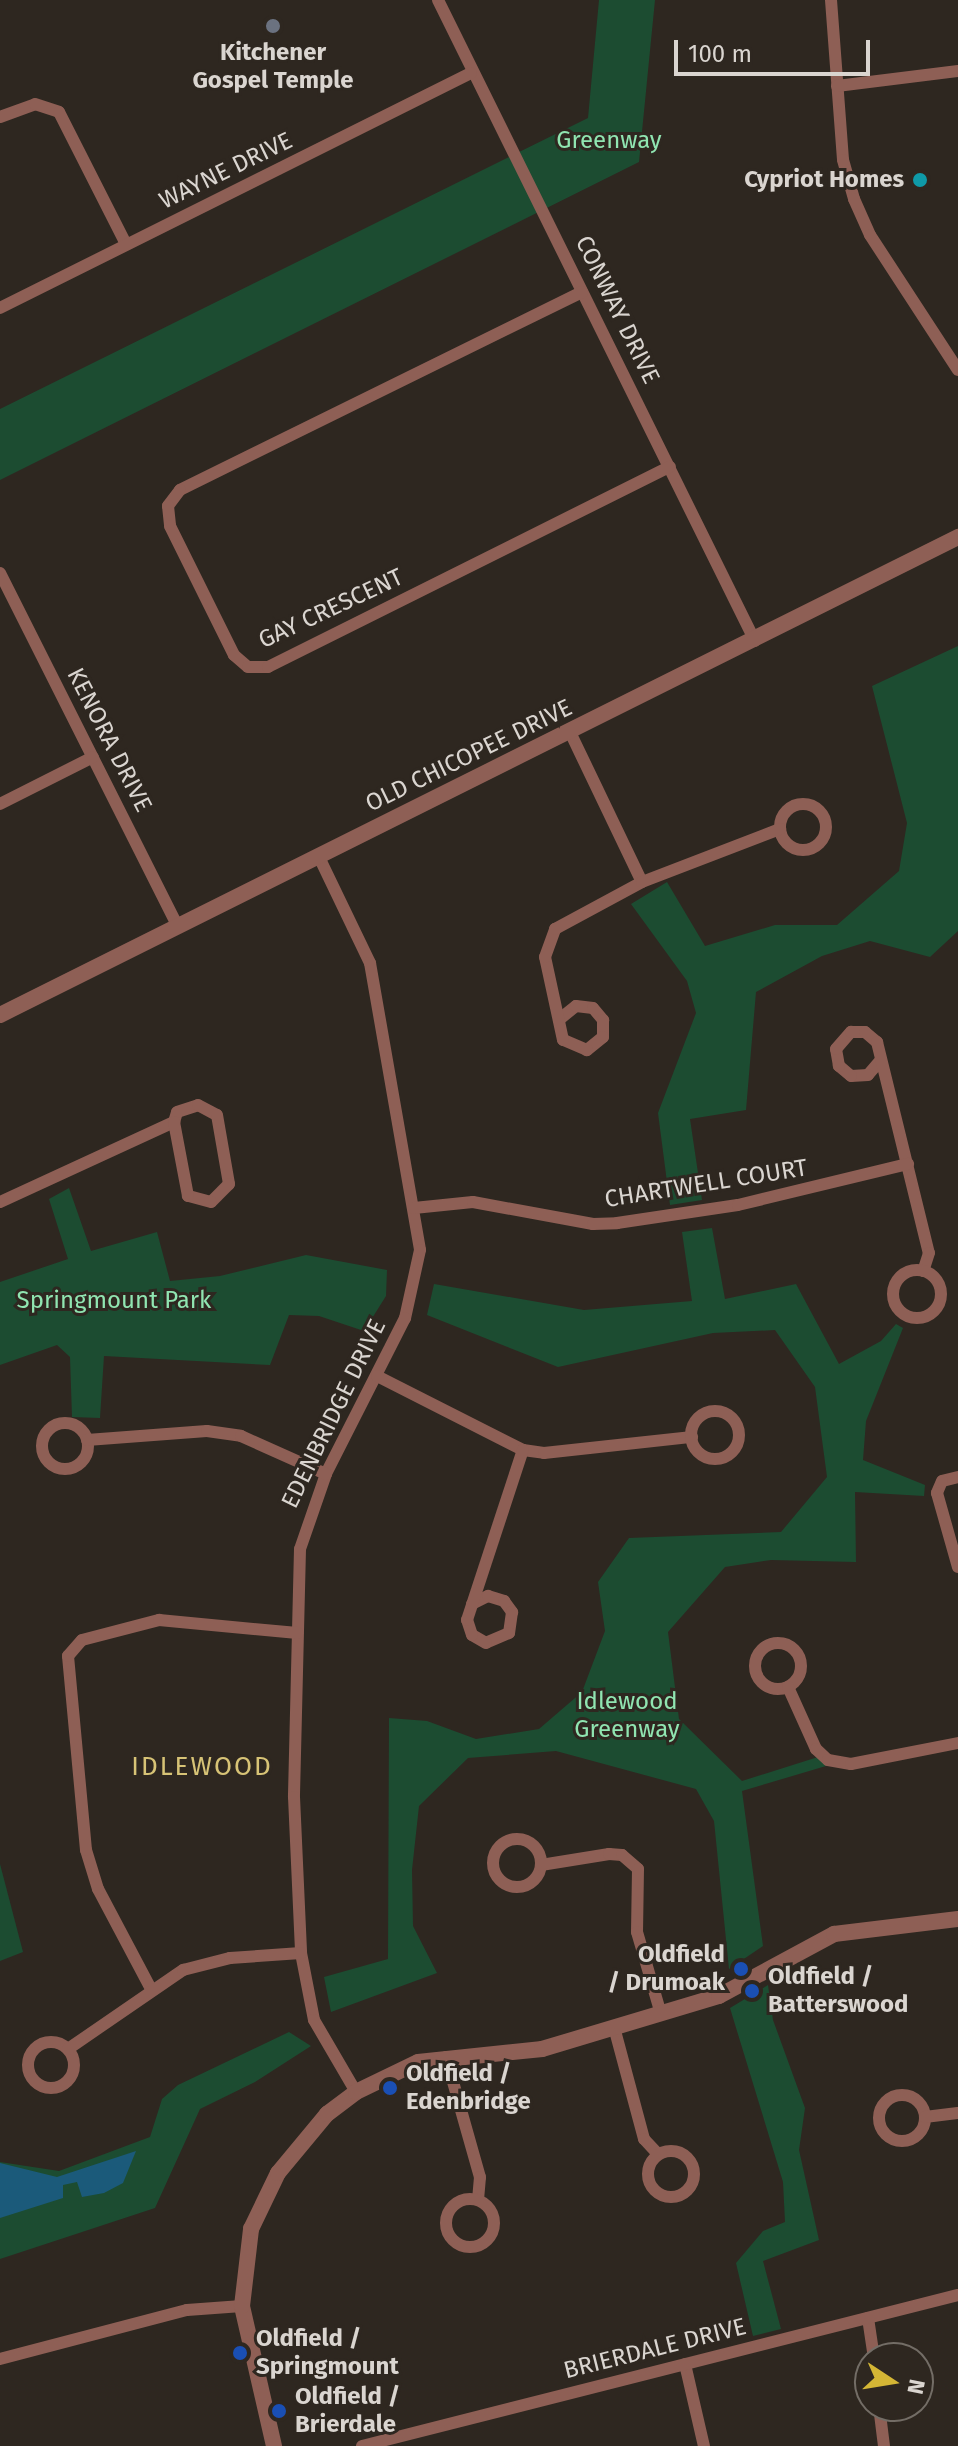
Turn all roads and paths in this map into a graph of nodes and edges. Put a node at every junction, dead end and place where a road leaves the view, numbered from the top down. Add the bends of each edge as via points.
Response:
1 (438, 0) edge
2 (831, 0) edge
3 (958, 71) edge
4 (471, 73) junction
5 (837, 86) junction
6 (0, 117) edge
7 (126, 244) junction
8 (582, 292) junction
9 (0, 308) edge
10 (958, 370) edge
11 (670, 467) junction
12 (958, 537) edge
13 (0, 573) edge
14 (4, 589) edge
15 (755, 641) junction
16 (570, 732) junction
17 (93, 757) junction
18 (0, 804) edge
19 (780, 829) dead end
20 (319, 857) junction
21 (642, 882) junction
22 (178, 927) junction
23 (0, 1015) edge
24 (561, 1018) dead end
25 (880, 1061) dead end
26 (174, 1122) junction
27 (908, 1164) junction
28 (0, 1202) edge
29 (414, 1208) junction
30 (923, 1271) dead end
31 (377, 1376) junction
32 (692, 1437) dead end
33 (87, 1440) dead end
34 (523, 1450) junction
35 (326, 1474) junction
36 (958, 1477) edge
37 (958, 1567) edge
38 (472, 1604) dead end
39 (297, 1633) junction
40 (788, 1687) dead end
41 (958, 1743) edge
42 (541, 1865) dead end
43 (958, 1919) edge
44 (301, 1953) junction
45 (151, 1989) junction
46 (661, 2014) junction
47 (614, 2027) junction
48 (68, 2049) dead end
49 (446, 2057) junction
50 (356, 2092) junction
51 (958, 2113) edge
52 (925, 2117) dead end
53 (658, 2154) dead end
54 (478, 2199) junction
55 (958, 2295) edge
56 (242, 2306) junction
57 (868, 2318) junction
58 (872, 2342) edge
59 (0, 2359) edge
60 (685, 2364) junction
61 (881, 2422) edge
62 (274, 2446) edge
63 (362, 2446) edge
64 (704, 2446) edge
65 (884, 2446) edge

1 - 4 street, CONWAY DRIVE
2 - 5 street
3 - 5 street
4 - 7 street, WAYNE DRIVE
4 - 8 street, CONWAY DRIVE
5 - 10 street via 843,160 854,199 870,235
6 - 7 street via 35,104 59,112
7 - 9 street, WAYNE DRIVE
8 - 11 street, CONWAY DRIVE
8 - 11 street, GAY CRESCENT via 180,490 168,506 170,526 234,655 248,667 268,667
11 - 15 street, CONWAY DRIVE
12 - 15 street, OLD CHICOPEE DRIVE
13 - 14 street, KENORA DRIVE
14 - 17 street, KENORA DRIVE
15 - 16 street, OLD CHICOPEE DRIVE
16 - 20 street, OLD CHICOPEE DRIVE
16 - 21 street
17 - 18 street
17 - 22 street, KENORA DRIVE
19 - 21 street
20 - 22 street, OLD CHICOPEE DRIVE
20 - 29 street, EDENBRIDGE DRIVE via 370,963
21 - 24 street via 555,929 546,944
22 - 23 street, OLD CHICOPEE DRIVE
25 - 27 street
26 - 26 street via 188,1196 211,1202 229,1184 217,1115 198,1105 177,1112
26 - 28 street
27 - 29 street, CHARTWELL COURT via 738,1205 617,1223 593,1224 473,1202
27 - 30 street via 929,1253
29 - 31 street, EDENBRIDGE DRIVE via 420,1250 416,1285
31 - 34 street
31 - 35 street, EDENBRIDGE DRIVE
32 - 34 street via 544,1453
33 - 35 street via 207,1431 277,1449
34 - 38 street
35 - 39 street, EDENBRIDGE DRIVE via 300,1549
36 - 37 street via 942,1481 937,1493
39 - 44 street, EDENBRIDGE DRIVE via 294,1797
39 - 45 street via 159,1620 82,1640 68,1656 86,1850 98,1889
40 - 41 street via 816,1749 828,1760 851,1764
42 - 46 street via 609,1854 632,1861 638,1869 637,1932
43 - 46 street via 834,1934 719,1996
44 - 45 street via 213,1961
44 - 50 street, EDENBRIDGE DRIVE via 314,2020
45 - 48 street
46 - 47 street
47 - 49 street via 542,2049
47 - 53 street via 644,2139
49 - 50 street via 418,2062
49 - 54 street via 480,2177
50 - 56 street via 327,2114 278,2173 251,2229
51 - 52 street
54 - 54 street via 461,2200 448,2213 449,2235 462,2246 480,2246 494,2229 492,2211
55 - 57 street, BRIERDALE DRIVE
56 - 59 street via 187,2310
56 - 62 street
57 - 58 street
57 - 60 street, BRIERDALE DRIVE
60 - 63 street, BRIERDALE DRIVE
60 - 64 street
61 - 65 street

